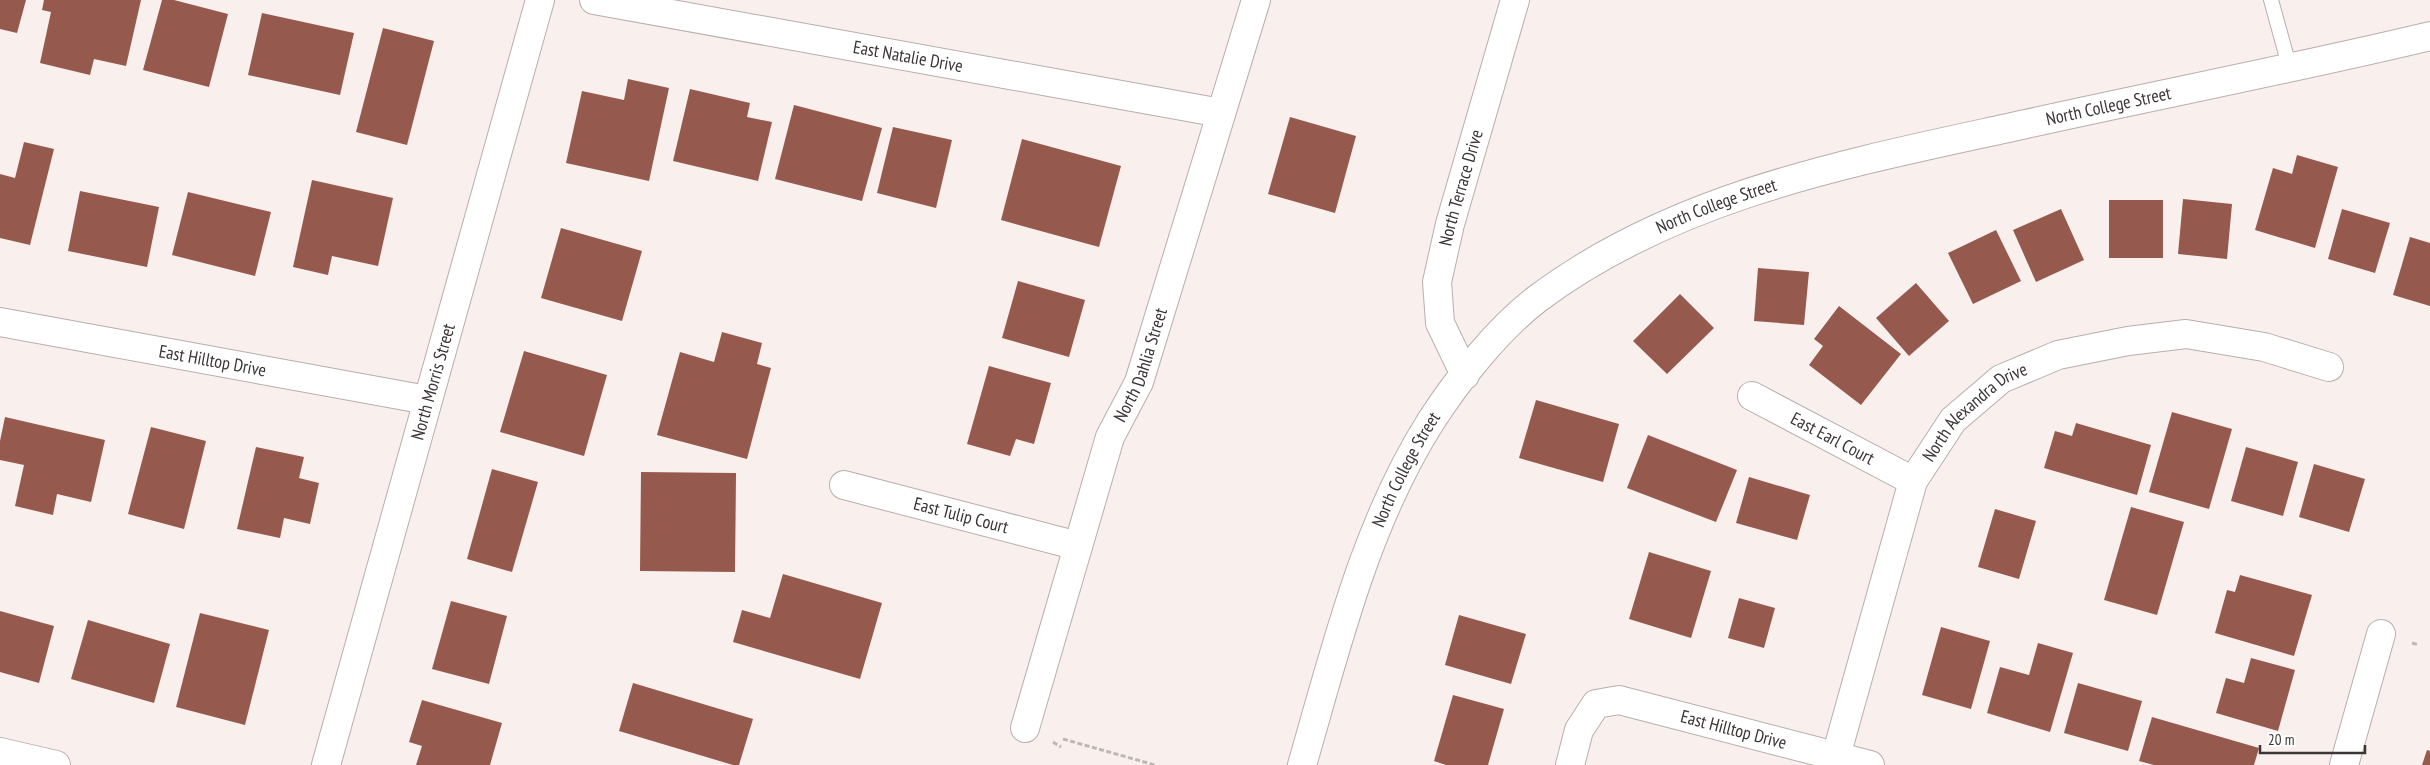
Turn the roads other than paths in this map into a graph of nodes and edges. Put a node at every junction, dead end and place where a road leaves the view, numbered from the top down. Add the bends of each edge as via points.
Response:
1 (540, 0) edge
2 (594, 0) edge
3 (1256, 0) edge
4 (1515, 0) edge
5 (2271, 0) edge
6 (2430, 36) edge
7 (2290, 69) junction
8 (1221, 113) junction
9 (0, 322) edge
10 (2329, 367) dead end
11 (1466, 375) junction
12 (1752, 396) dead end
13 (427, 400) junction
14 (1913, 481) junction
15 (844, 485) dead end
16 (1078, 546) junction
17 (2381, 634) dead end
18 (1025, 728) dead end
19 (0, 752) edge
20 (1836, 756) junction
21 (56, 765) edge
22 (326, 765) edge
23 (1302, 765) edge
24 (1570, 765) edge
25 (1870, 765) edge
26 (2344, 765) edge

1 - 13 street, North Morris Street
2 - 8 street, East Natalie Drive
3 - 8 street, North Dahlia Street
4 - 11 street, North Terrace Drive via 1450,224 1437,282 1440,323
5 - 7 lane
6 - 7 street, North College Street
7 - 11 street, North College Street via 1935,144 1758,188 1658,228 1581,269 1535,301 1491,343
8 - 16 street, North Dahlia Street via 1139,382 1110,437
9 - 13 street, East Hilltop Drive
10 - 14 street, North Alexandra Drive via 2264,347 2186,334 2058,355 2001,379 1953,420
11 - 23 street, North College Street via 1428,426 1384,511 1351,596
12 - 14 street, East Earl Court
13 - 22 street, North Morris Street
14 - 20 street, North Alexandra Drive
15 - 16 street, East Tulip Court
16 - 18 street, North Dahlia Street
17 - 26 street
19 - 21 street
20 - 24 street, East Hilltop Drive via 1619,700 1596,704 1579,730
20 - 25 street, East Hilltop Drive

